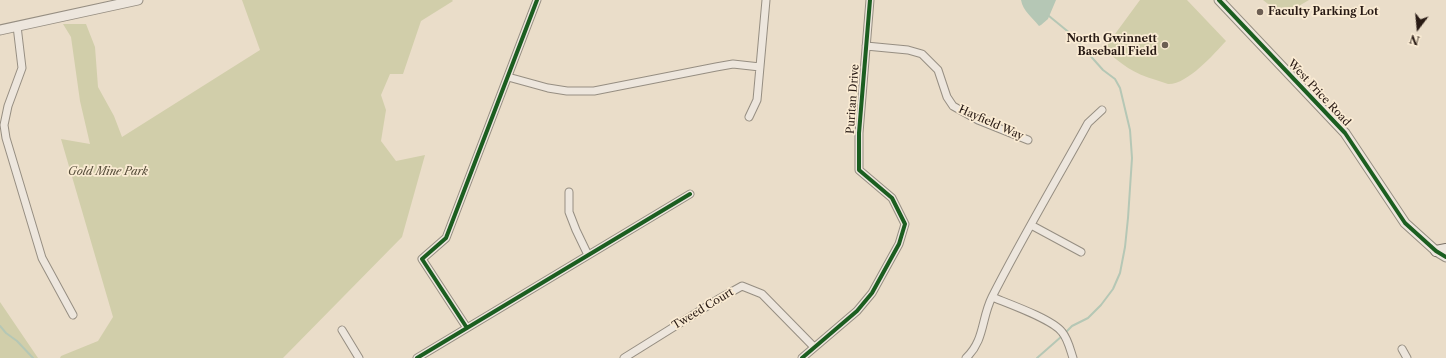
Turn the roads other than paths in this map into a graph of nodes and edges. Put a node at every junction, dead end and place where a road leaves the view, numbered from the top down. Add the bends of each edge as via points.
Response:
1 (138, 0) edge
2 (538, 0) edge
3 (766, 0) edge
4 (870, 0) edge
5 (1219, 0) edge
6 (17, 26) junction
7 (0, 30) edge
8 (866, 46) junction
9 (760, 67) junction
10 (508, 77) junction
11 (1102, 110) dead end
12 (748, 116) dead end
13 (1028, 140) dead end
14 (569, 192) dead end
15 (690, 194) dead end
16 (1031, 225) junction
17 (1441, 250) edge
18 (1081, 252) dead end
19 (588, 255) junction
20 (1446, 257) edge
21 (992, 297) junction
22 (73, 315) dead end
23 (466, 328) junction
24 (342, 330) dead end
25 (814, 347) junction
26 (1402, 349) dead end
27 (359, 358) edge
28 (417, 358) edge
29 (624, 358) edge
30 (802, 358) edge
31 (966, 358) edge
32 (1074, 358) edge
33 (1407, 358) edge

1 - 6 street
2 - 10 street
3 - 9 street
4 - 8 street, Puritan Drive
5 - 17 street, West Price Road via 1345,133 1404,223
6 - 7 street
6 - 22 street via 22,68 8,106 4,125 6,138 42,258
8 - 13 street, Hayfield Way via 922,54 938,70 947,97 953,106 978,120
8 - 25 street, Puritan Drive via 859,133 859,170 892,198 905,224 899,244 872,292 858,311
9 - 10 street via 733,64 594,92 554,89
9 - 12 street via 757,100
10 - 23 street via 446,238 422,258
11 - 16 street via 1088,123
14 - 19 street via 569,212
15 - 19 street
16 - 18 street
16 - 21 street
17 - 20 street, West Price Road
19 - 23 street
21 - 31 street via 980,340
21 - 32 street via 1051,322 1062,332
23 - 28 street
24 - 27 street
25 - 29 street, Tweed Court via 762,294 742,286
25 - 30 street, Puritan Drive
26 - 33 street

